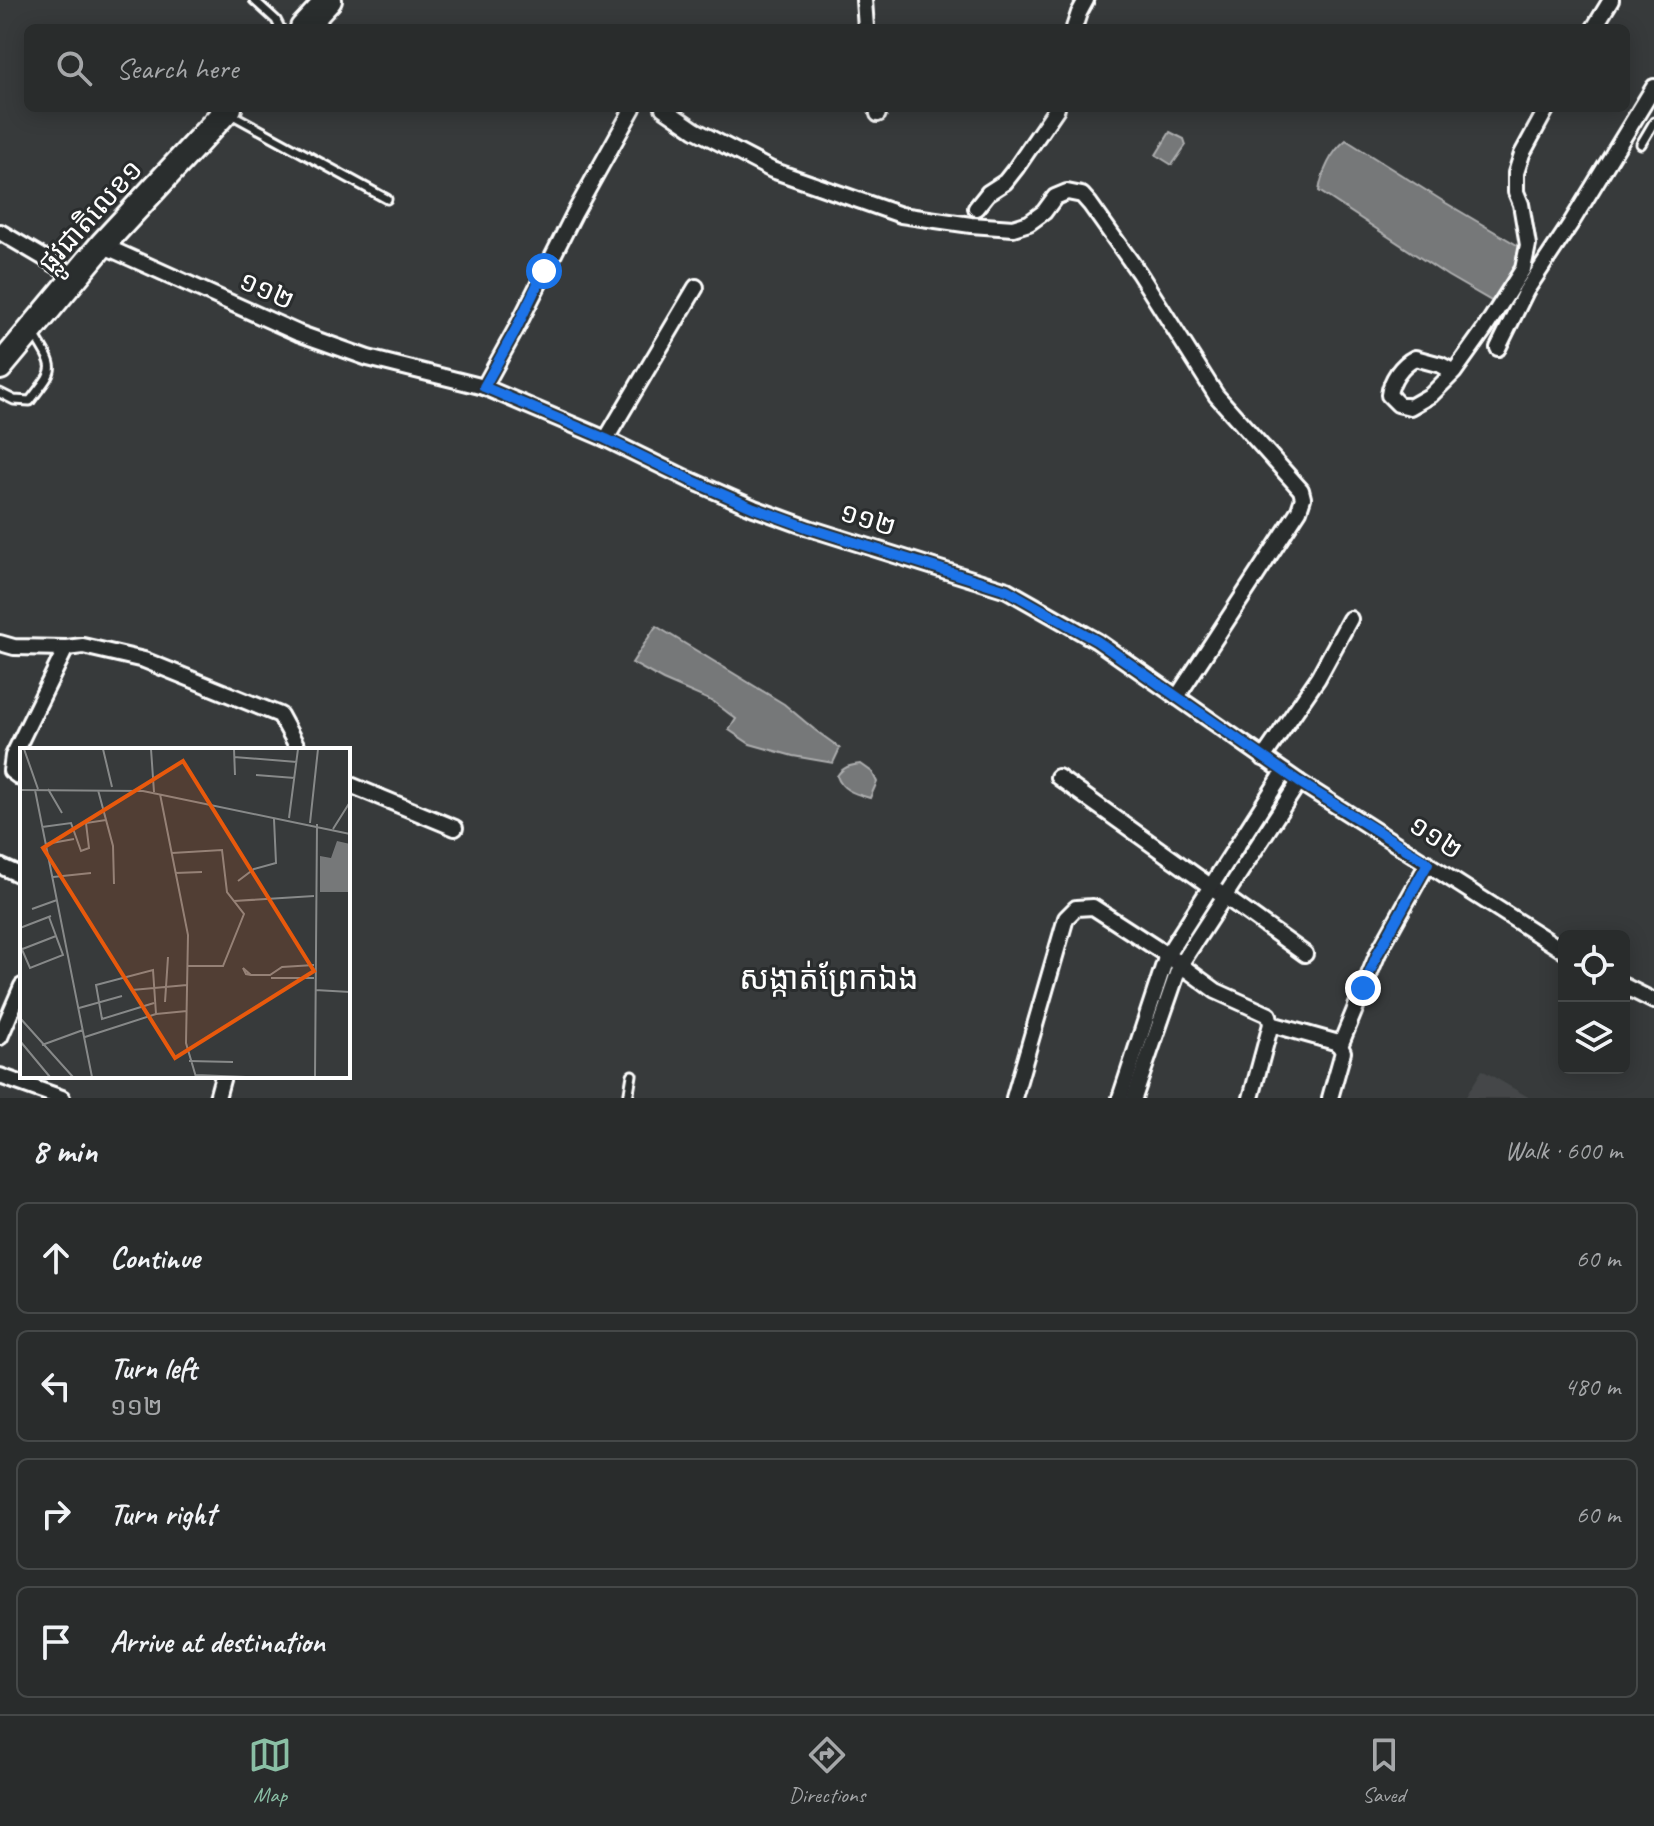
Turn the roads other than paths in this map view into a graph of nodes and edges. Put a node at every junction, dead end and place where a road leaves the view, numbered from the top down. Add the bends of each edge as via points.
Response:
1 (254, 0) edge
2 (329, 0) edge
3 (864, 0) edge
4 (1086, 0) edge
5 (1611, 0) edge
6 (278, 24) edge
7 (307, 24) edge
8 (866, 24) edge
9 (1075, 24) edge
10 (1596, 24) edge
11 (1654, 87) edge
12 (226, 112) edge
13 (232, 112) edge
14 (631, 112) edge
15 (669, 112) edge
16 (1054, 112) edge
17 (1545, 112) edge
18 (1654, 122) edge
19 (1641, 144) dead end
20 (387, 199) dead end
21 (976, 208) dead end
22 (0, 232) edge
23 (102, 245) junction
24 (75, 276) junction
25 (696, 287) dead end
26 (31, 330) junction
27 (1498, 348) dead end
28 (0, 367) edge
29 (1454, 372) dead end
30 (484, 387) junction
31 (0, 393) edge
32 (606, 439) junction
33 (1350, 619) dead end
34 (0, 643) edge
35 (66, 648) junction
36 (1177, 697) junction
37 (298, 748) edge
38 (1263, 758) junction
39 (1284, 772) junction
40 (1058, 777) dead end
41 (20, 778) edge
42 (1299, 782) junction
43 (350, 785) edge
44 (455, 828) dead end
45 (1428, 863) junction
46 (0, 866) edge
47 (20, 875) edge
48 (1210, 887) junction
49 (1224, 896) junction
50 (1558, 947) edge
51 (1305, 954) dead end
52 (1167, 955) junction
53 (1180, 965) junction
54 (1630, 989) edge
55 (20, 991) edge
56 (1654, 1001) edge
57 (1271, 1024) junction
58 (0, 1037) edge
59 (1340, 1046) junction
60 (632, 1075) dead end
61 (0, 1076) edge
62 (222, 1078) edge
63 (62, 1098) edge
64 (217, 1098) edge
65 (628, 1098) edge
66 (1014, 1098) edge
67 (1119, 1098) edge
68 (1134, 1098) edge
69 (1251, 1098) edge
70 (1330, 1098) edge

1 - 6 lane
2 - 7 highway
3 - 8 street
4 - 9 street
5 - 10 street
11 - 27 street via 1526,291
12 - 23 highway, ផ្លូវជាតិលេខ១
13 - 20 lane
14 - 30 street
15 - 36 street via 772,170 901,215 1013,228 1029,223 1067,192 1082,195 1090,204 1216,395 1303,498
16 - 21 street via 1011,175
17 - 29 street via 1516,173 1528,245 1523,269
18 - 19 lane
22 - 24 street
23 - 24 highway, ផ្លូវជាតិលេខ១
23 - 30 street, ១១២ via 298,333 368,358
24 - 26 highway, ផ្លូវជាតិលេខ១
25 - 32 street
26 - 28 highway, ផ្លូវជាតិលេខ១
26 - 31 lane via 49,359 50,374 30,401
30 - 32 street, ១១២
32 - 36 street, ១១២ via 754,508 1007,590 1097,641
33 - 38 street via 1318,678
34 - 35 street
35 - 37 street via 83,646 144,660 280,715
35 - 41 street via 13,756 11,771
36 - 38 street, ១១២
38 - 39 street, ១១២
39 - 42 street, ១១២
39 - 48 street
40 - 48 street
42 - 45 street, ១១២
42 - 49 street
43 - 44 street
45 - 50 street, ១១២
45 - 59 street via 1378,953
46 - 47 street
48 - 49 street
48 - 52 street
49 - 51 street
49 - 53 street
52 - 53 street
52 - 66 street via 1093,907 1076,908 1066,918
52 - 67 street
53 - 57 street via 1216,991 1263,1011
53 - 68 street
54 - 56 street
55 - 58 street
57 - 59 street
57 - 69 street
59 - 70 street via 1343,1052
60 - 65 lane
61 - 63 street
62 - 64 street

